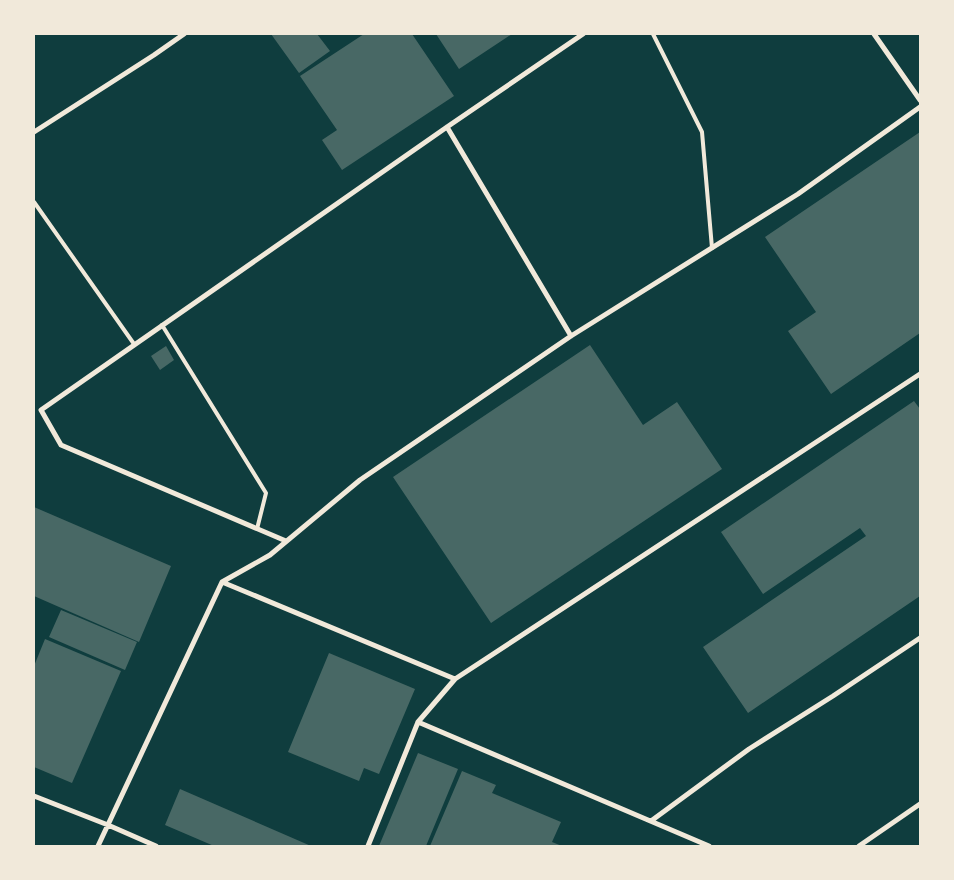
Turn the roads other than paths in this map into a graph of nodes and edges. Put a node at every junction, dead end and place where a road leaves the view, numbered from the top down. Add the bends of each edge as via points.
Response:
1 (184, 34) edge
2 (583, 34) edge
3 (653, 34) edge
4 (874, 34) edge
5 (920, 100) edge
6 (920, 108) edge
7 (447, 126) junction
8 (34, 132) edge
9 (34, 202) edge
10 (712, 248) junction
11 (162, 325) junction
12 (572, 336) junction
13 (134, 344) junction
14 (920, 374) edge
15 (34, 407) edge
16 (41, 410) junction
17 (257, 529) junction
18 (286, 541) junction
19 (222, 582) junction
20 (920, 638) edge
21 (455, 679) junction
22 (418, 722) junction
23 (34, 796) edge
24 (920, 804) edge
25 (651, 822) junction
26 (108, 825) junction
27 (98, 846) edge
28 (156, 846) edge
29 (368, 846) edge
30 (709, 846) edge
31 (859, 846) edge

1 - 8 street
2 - 7 street
3 - 10 lane via 702,132
4 - 5 street
6 - 10 street via 798,194
7 - 11 street
7 - 12 street
9 - 13 lane
10 - 12 street
11 - 13 street
11 - 17 lane via 266,493
12 - 18 street via 360,480
13 - 16 street
14 - 21 street
15 - 16 street
16 - 17 street via 61,445
17 - 18 street
18 - 19 street via 270,555
19 - 21 street
19 - 26 street
20 - 25 street via 748,749
21 - 22 street
22 - 25 street
22 - 29 street
23 - 26 street
24 - 31 street
25 - 30 street
26 - 27 street
26 - 28 street

